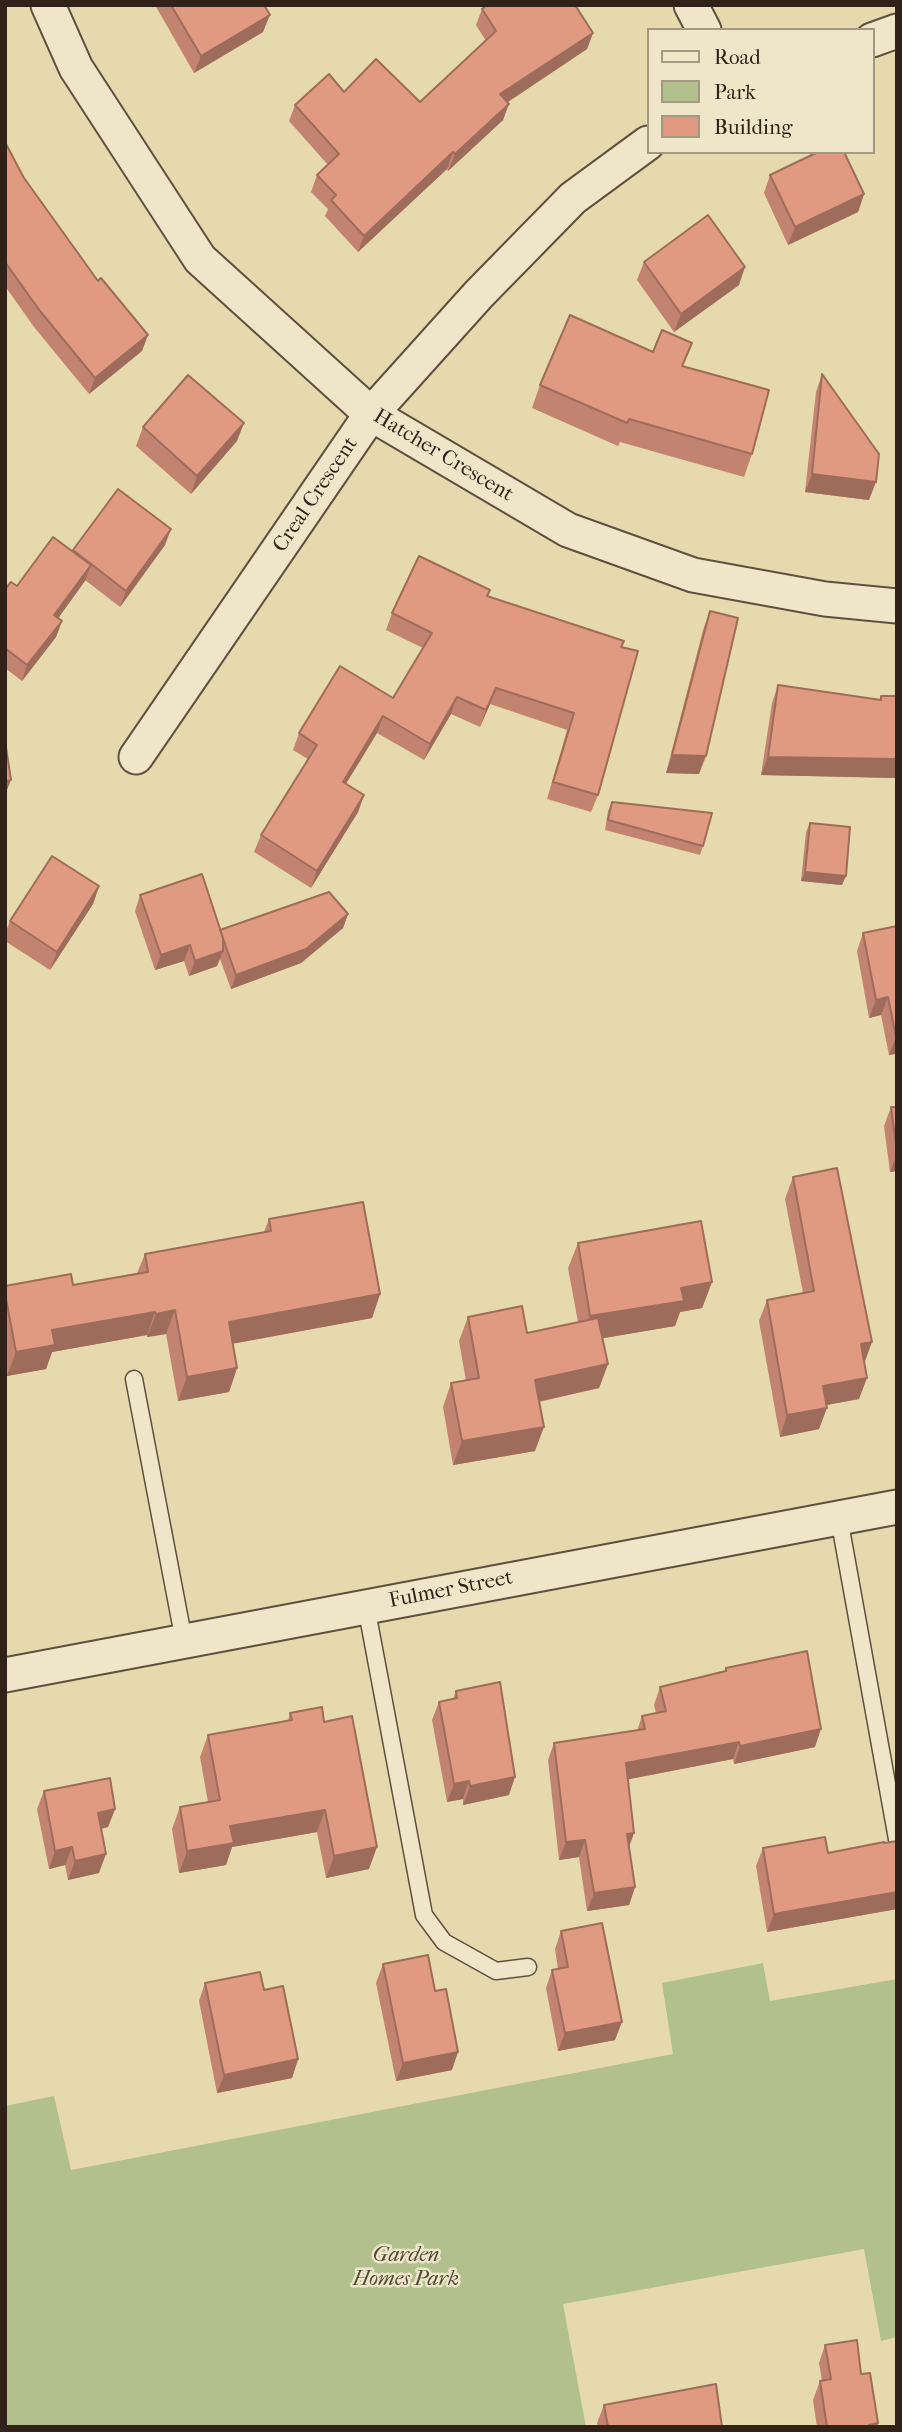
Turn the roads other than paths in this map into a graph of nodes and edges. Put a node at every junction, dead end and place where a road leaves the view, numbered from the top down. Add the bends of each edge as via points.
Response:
1 (48, 5) edge
2 (691, 5) edge
3 (703, 28) edge
4 (897, 31) edge
5 (874, 39) edge
6 (646, 145) edge
7 (371, 414) junction
8 (897, 606) edge
9 (136, 757) dead end
10 (134, 1379) dead end
11 (897, 1507) edge
12 (839, 1518) junction
13 (366, 1606) junction
14 (184, 1641) junction
15 (5, 1675) edge
16 (897, 1839) edge
17 (528, 1967) dead end

1 - 7 street, Hatcher Crescent via 76,68 200,259
2 - 3 street
4 - 5 street
6 - 7 street, Creal Crescent via 573,198
7 - 8 street, Hatcher Crescent via 568,530 693,575 825,599
7 - 9 street, Creal Crescent
10 - 14 lane
11 - 12 street, Fulmer Street
12 - 13 street, Fulmer Street
12 - 16 lane
13 - 14 street, Fulmer Street
13 - 17 lane via 424,1915 444,1942 496,1971
14 - 15 street, Fulmer Street

